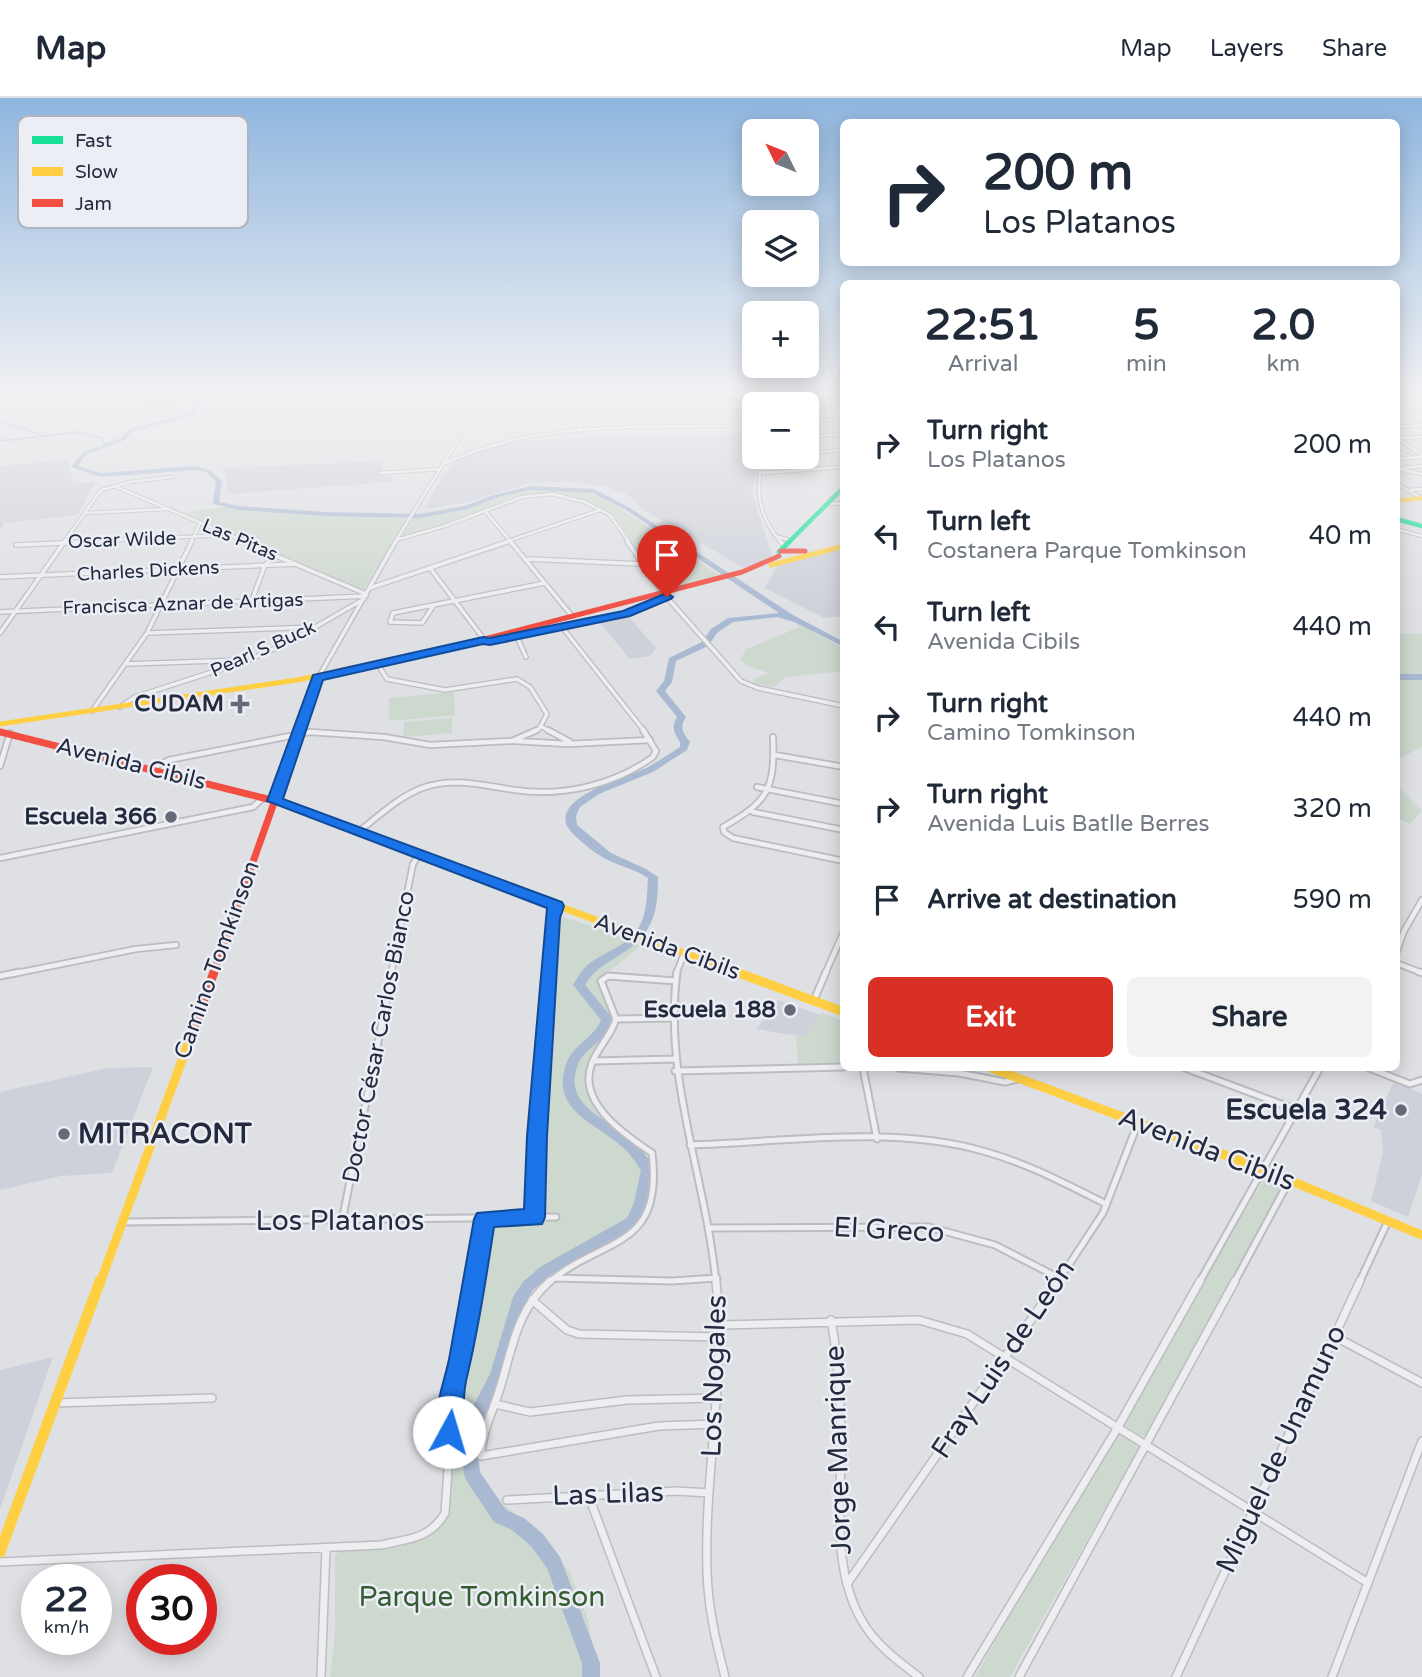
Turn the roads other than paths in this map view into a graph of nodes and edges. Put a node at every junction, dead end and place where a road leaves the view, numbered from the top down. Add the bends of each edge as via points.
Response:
1 (441, 467) joint
2 (840, 467) edge
3 (1422, 467) edge
4 (762, 469) edge
5 (1400, 469) edge
6 (1400, 470) edge
7 (763, 472) junction
8 (381, 473) dead end
9 (1422, 474) edge
10 (172, 477) dead end
11 (114, 486) junction
12 (1400, 486) edge
13 (1422, 489) edge
14 (840, 490) edge
15 (1409, 491) junction
16 (1420, 499) edge
17 (1400, 500) edge
18 (840, 503) edge
19 (825, 504) junction
20 (168, 509) junction
21 (601, 510) junction
22 (485, 511) junction
23 (85, 513) junction
24 (1400, 518) edge
25 (200, 523) junction
26 (1422, 524) edge
27 (1400, 530) edge
28 (228, 535) junction
29 (774, 535) junction
30 (1422, 536) edge
31 (195, 537) junction
32 (396, 540) junction
33 (510, 540) junction
34 (62, 542) junction
35 (16, 545) dead end
36 (840, 545) edge
37 (789, 549) junction
38 (275, 555) junction
39 (527, 559) junction
40 (296, 564) junction
41 (643, 564) junction
42 (265, 565) junction
43 (430, 568) junction
44 (177, 569) junction
45 (739, 572) junction
46 (38, 576) junction
47 (0, 577) edge
48 (545, 583) junction
49 (369, 588) junction
50 (665, 595) junction
51 (365, 596) junction
52 (252, 601) junction
53 (454, 601) junction
54 (161, 604) junction
55 (434, 605) junction
56 (14, 611) junction
57 (0, 612) edge
58 (573, 617) junction
59 (316, 627) junction
60 (562, 627) junction
61 (147, 633) junction
62 (0, 634) edge
63 (517, 637) junction
64 (483, 640) junction
65 (526, 657) dead end
66 (249, 660) junction
67 (127, 664) junction
68 (377, 664) junction
69 (319, 676) junction
70 (173, 701) junction
71 (840, 705) edge
72 (120, 708) junction
73 (92, 711) junction
74 (542, 727) junction
75 (0, 728) edge
76 (10, 733) junction
77 (299, 734) junction
78 (773, 737) dead end
79 (650, 740) junction
80 (512, 741) junction
81 (574, 743) junction
82 (775, 755) junction
83 (0, 766) edge
84 (840, 766) edge
85 (150, 769) junction
86 (757, 787) dead end
87 (770, 790) junction
88 (263, 798) junction
89 (275, 801) junction
90 (840, 803) edge
91 (752, 811) junction
92 (840, 829) edge
93 (358, 832) junction
94 (419, 855) junction
95 (0, 858) edge
96 (840, 860) edge
97 (1422, 900) edge
98 (556, 906) junction
99 (840, 940) edge
100 (1400, 942) edge
101 (176, 945) dead end
102 (684, 954) junction
103 (1400, 965) edge
104 (1422, 973) edge
105 (0, 976) edge
106 (676, 981) junction
107 (813, 1001) junction
108 (840, 1011) edge
109 (672, 1018) junction
110 (617, 1019) junction
111 (674, 1059) junction
112 (593, 1061) junction
113 (840, 1067) edge
114 (675, 1071) junction
115 (864, 1071) edge
116 (934, 1071) edge
117 (1000, 1071) edge
118 (1193, 1071) edge
119 (1318, 1071) edge
120 (1380, 1071) edge
121 (1020, 1078) junction
122 (1420, 1082) edge
123 (1297, 1111) junction
124 (1138, 1123) junction
125 (877, 1139) junction
126 (690, 1145) junction
127 (1265, 1170) junction
128 (1290, 1180) junction
129 (1106, 1204) junction
130 (534, 1217) junction
131 (556, 1217) dead end
132 (485, 1219) junction
133 (342, 1221) junction
134 (1388, 1221) junction
135 (124, 1222) junction
136 (709, 1228) junction
137 (1422, 1235) edge
138 (554, 1278) junction
139 (717, 1278) junction
140 (1059, 1278) junction
141 (532, 1300) junction
142 (831, 1320) junction
143 (720, 1325) junction
144 (1334, 1336) junction
145 (720, 1337) junction
146 (1006, 1359) junction
147 (1422, 1383) edge
148 (212, 1398) dead end
149 (718, 1398) junction
150 (54, 1404) junction
151 (495, 1404) junction
152 (716, 1424) junction
153 (1118, 1427) junction
154 (1422, 1441) edge
155 (1148, 1445) junction
156 (709, 1493) junction
157 (588, 1494) junction
158 (507, 1500) dead end
159 (1253, 1511) junction
160 (326, 1549) junction
161 (0, 1552) edge
162 (0, 1562) edge
163 (1368, 1583) junction
164 (846, 1584) junction
165 (321, 1677) edge
166 (656, 1677) edge
167 (725, 1677) edge
168 (919, 1677) edge
169 (967, 1677) edge
170 (1019, 1677) edge
171 (1176, 1677) edge
172 (1332, 1677) edge

1 - 8 street
1 - 32 street, Camino Tomkinson
2 - 7 street
3 - 5 street
4 - 7 street
6 - 9 street
7 - 29 street via 759,491
10 - 11 street
11 - 20 street, Las Pitas
11 - 23 street via 101,490
12 - 15 street
13 - 15 street
14 - 19 main road
15 - 16 street
16 - 17 main road
18 - 19 street
19 - 37 main road
20 - 23 street
20 - 25 street, Las Pitas
21 - 22 street via 548,494
21 - 33 street
21 - 41 street via 614,519
22 - 32 street
22 - 33 street
23 - 34 street
24 - 26 main road
25 - 28 street, Las Pitas
25 - 31 street
27 - 30 street
28 - 31 street, Oscar Wilde
28 - 38 street, Las Pitas
29 - 37 street
29 - 37 street
31 - 34 street, Oscar Wilde
31 - 44 street
32 - 49 street, Camino Tomkinson
33 - 39 street
33 - 43 street
34 - 35 street, Oscar Wilde
34 - 46 street
36 - 37 main road
37 - 45 main road via 770,562
37 - 45 main road via 790,558
38 - 40 street, Las Pitas
38 - 42 street
39 - 41 street
39 - 48 street
40 - 42 street, Charles Dickens
40 - 51 street, Las Pitas
41 - 50 street
42 - 44 street, Charles Dickens
42 - 52 street
43 - 49 street
43 - 53 street
44 - 46 street, Charles Dickens
44 - 54 street
45 - 50 main road
46 - 47 street, Charles Dickens
46 - 56 street
48 - 53 street
48 - 58 street
49 - 51 street, Camino Tomkinson
50 - 58 main road
50 - 60 street via 633,612
50 - 71 street via 745,684
51 - 52 street, Francisca Aznar de Artigas
51 - 59 street, Pearl S Buck
51 - 69 street, Camino Tomkinson
52 - 54 street, Francisca Aznar de Artigas
53 - 55 street
53 - 64 street
54 - 56 street, Francisca Aznar de Artigas
54 - 61 street
55 - 55 street via 422,623 390,622 393,613
56 - 57 street, Francisca Aznar de Artigas
56 - 62 street
58 - 64 main road
59 - 61 street
59 - 66 street, Pearl S Buck
60 - 63 street
60 - 79 street
61 - 67 street
63 - 64 street
63 - 65 street
64 - 68 main road
66 - 67 street
66 - 72 street, Pearl S Buck via 135,697
67 - 73 street
68 - 69 main road
68 - 69 main road
68 - 74 street via 387,679 436,690 521,680 546,710
69 - 70 main road
69 - 70 main road
69 - 77 main road, Camino Tomkinson
70 - 72 main road
72 - 73 main road
73 - 75 main road
74 - 80 street
74 - 81 street
75 - 76 main road, Avenida Cibils
76 - 83 street
76 - 85 main road, Avenida Cibils
77 - 80 street via 348,733 430,745
77 - 85 street via 169,760
77 - 89 main road, Camino Tomkinson
78 - 82 street
79 - 81 street
79 - 93 street via 656,751 645,764 588,787 523,791 472,781 433,785 415,791
80 - 81 street
82 - 84 street
82 - 87 street
85 - 88 main road, Avenida Cibils
86 - 87 street
87 - 90 street
87 - 91 street
88 - 89 main road, Avenida Cibils
88 - 95 street via 253,807
89 - 93 main road, Avenida Cibils
89 - 135 main road, Camino Tomkinson
91 - 92 street
91 - 96 street via 723,827 724,832 733,838
93 - 94 main road, Avenida Cibils
94 - 98 main road, Avenida Cibils
94 - 133 street, Doctor César Carlos Bianco via 413,864
97 - 100 street
98 - 102 main road, Avenida Cibils
98 - 130 street
99 - 107 street
101 - 105 street
102 - 106 street, Los Nogales
102 - 107 main road, Avenida Cibils
103 - 104 street
106 - 109 street, Los Nogales
106 - 110 street via 608,976 601,983
107 - 108 main road, Avenida Cibils
109 - 110 street
109 - 111 street, Los Nogales
110 - 112 street
111 - 112 street
111 - 114 street, Los Nogales
112 - 138 street via 588,1078 594,1097 617,1128 652,1153 655,1181 638,1228 630,1236
113 - 114 street
114 - 126 street, Los Nogales
115 - 125 street
116 - 121 street via 1005,1082
117 - 121 main road, Avenida Cibils
118 - 123 street
119 - 123 street
120 - 122 street
121 - 124 main road, Avenida Cibils
123 - 127 street
124 - 127 main road, Avenida Cibils
124 - 129 street, Fray Luis de León
125 - 126 street
125 - 129 street via 944,1144 1018,1161
126 - 136 street, Los Nogales
127 - 128 main road, Avenida Cibils
127 - 153 street
128 - 134 main road, Avenida Cibils
128 - 155 street
129 - 140 street, Fray Luis de León
130 - 131 street, Los Platanos
130 - 132 street, Los Platanos
132 - 133 street, Los Platanos
132 - 160 street via 454,1383 443,1519 411,1541
133 - 135 street, Los Platanos
134 - 137 main road, Avenida Cibils
134 - 144 street, Miguel de Unamuno
135 - 150 main road, Camino Tomkinson
136 - 139 street, Los Nogales
136 - 140 street, El Greco via 929,1227 995,1245
138 - 139 street
138 - 141 street
139 - 143 street, Los Nogales
140 - 146 street, Fray Luis de León
141 - 145 street via 567,1330 579,1334
141 - 151 street via 520,1319
142 - 143 street
142 - 146 street via 919,1320 967,1335
142 - 164 street, Jorge Manrique via 840,1402 840,1556
143 - 145 street, Los Nogales
144 - 147 street
144 - 159 street, Miguel de Unamuno
145 - 149 street, Los Nogales
146 - 153 street
146 - 164 street, Fray Luis de León
148 - 150 street
149 - 151 street via 627,1400 530,1412
149 - 152 street, Los Nogales
150 - 161 main road, Camino Tomkinson
151 - 152 street via 483,1425 481,1456 659,1426
152 - 156 street, Los Nogales
153 - 155 street
153 - 169 street
154 - 163 street
155 - 159 street
155 - 170 street
156 - 157 street, Las Lilas
156 - 167 street, Los Nogales via 707,1597
157 - 158 street, Las Lilas
157 - 166 street
159 - 163 street
159 - 171 street, Miguel de Unamuno
160 - 162 street
160 - 165 street
163 - 172 street
164 - 168 street, Jorge Manrique via 862,1622 885,1650

